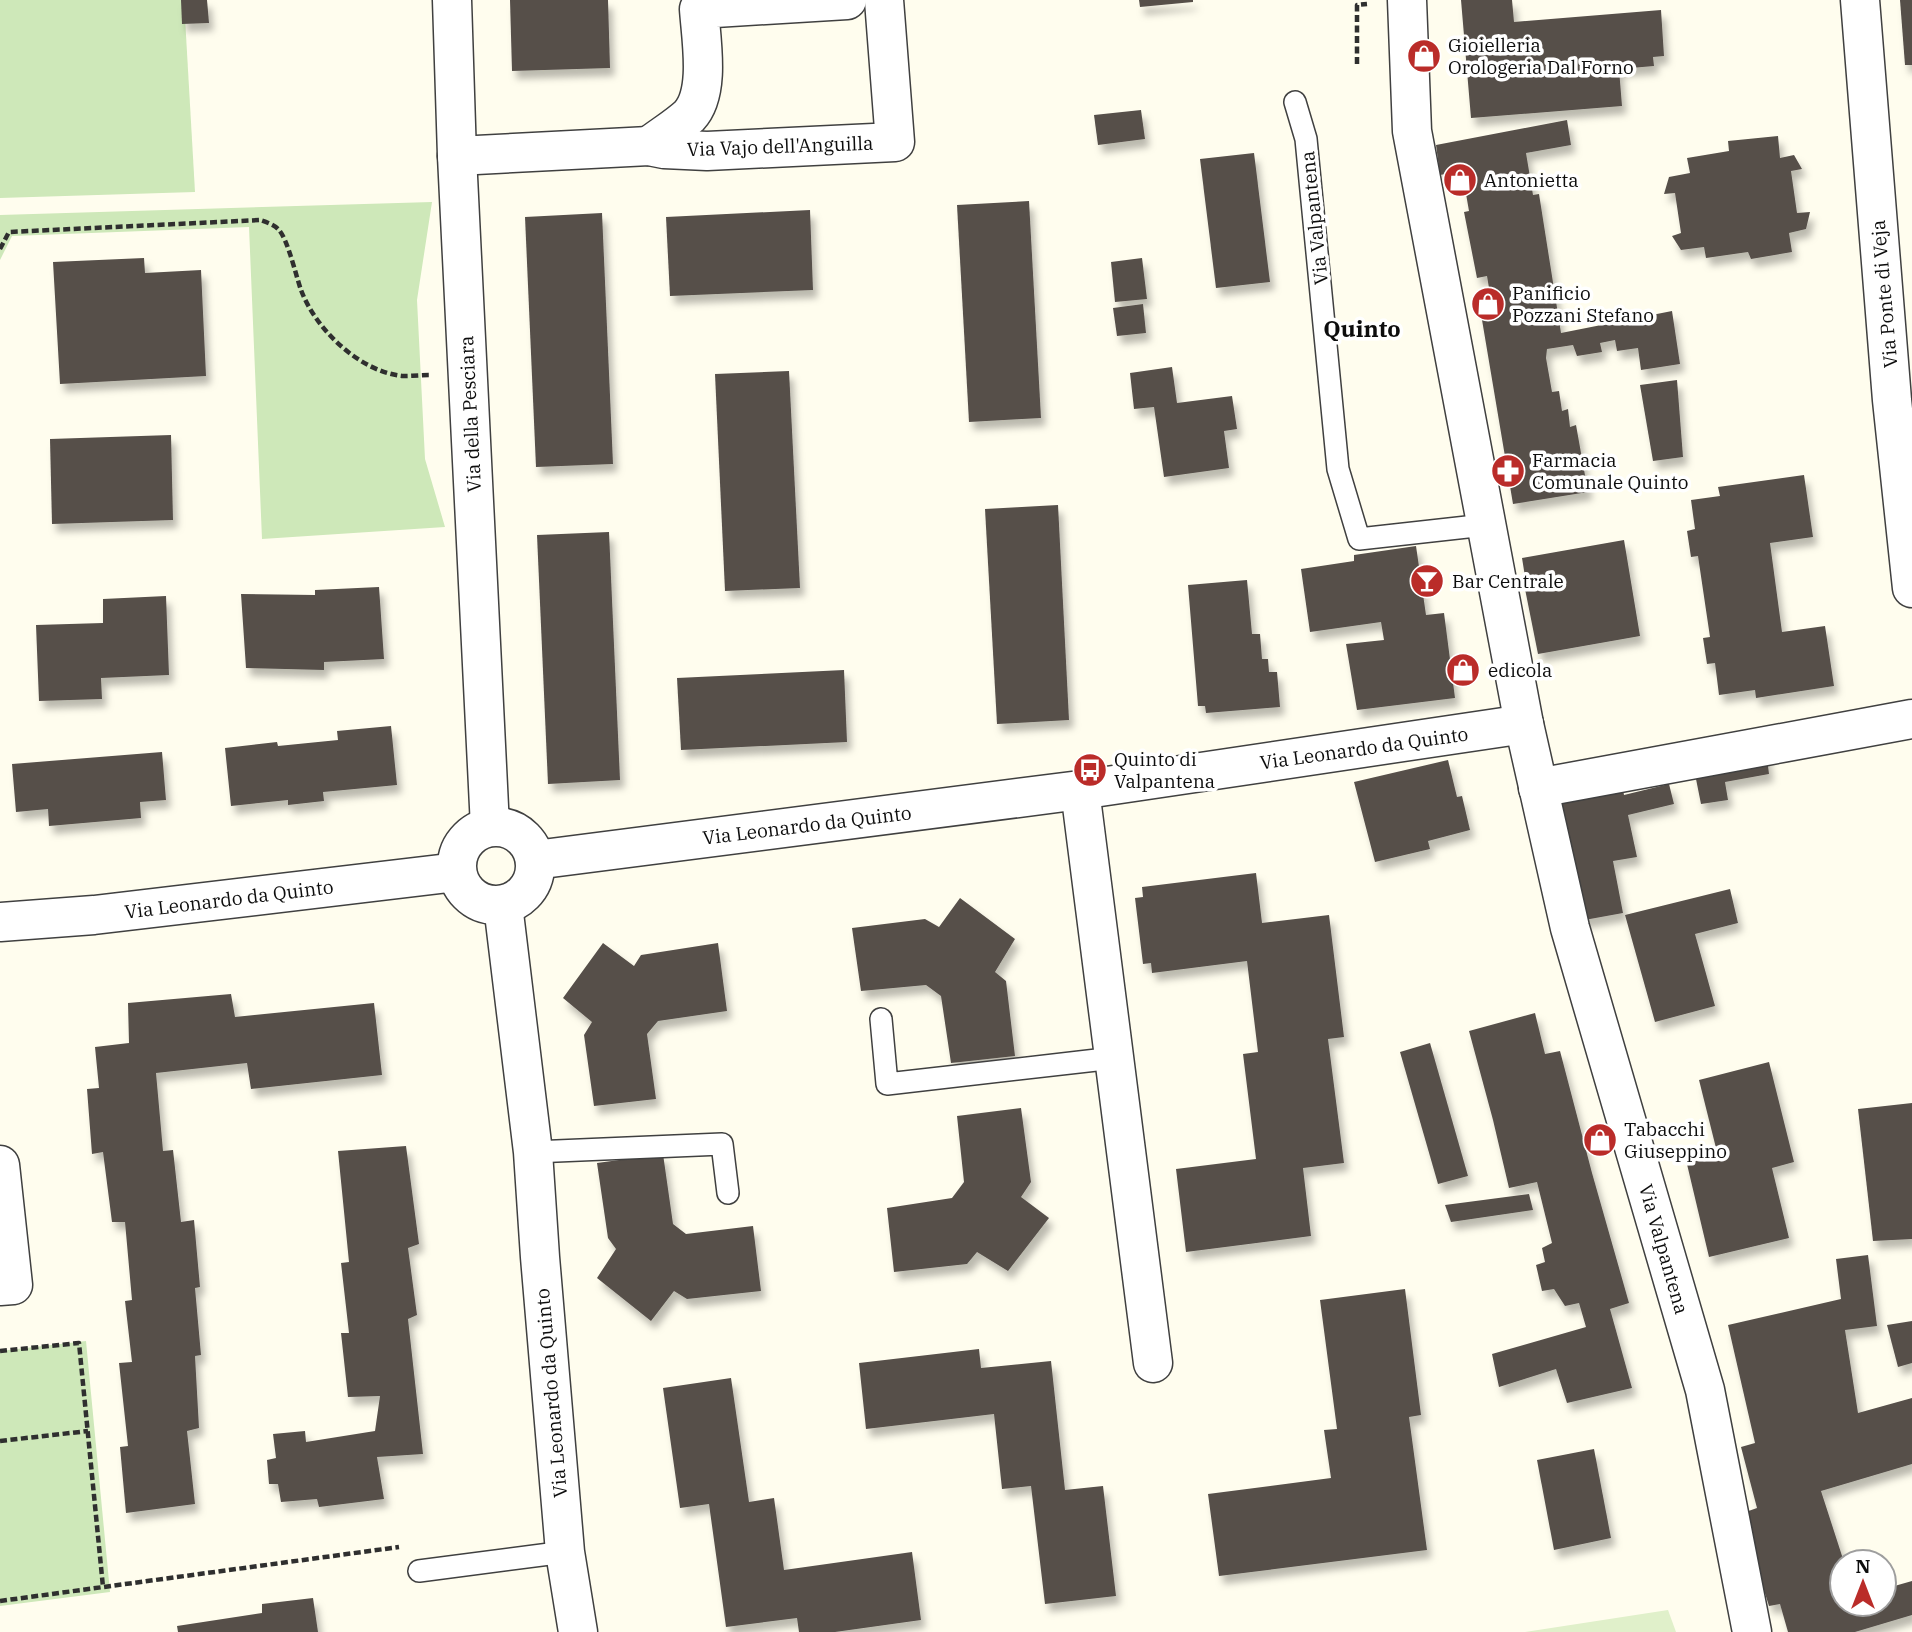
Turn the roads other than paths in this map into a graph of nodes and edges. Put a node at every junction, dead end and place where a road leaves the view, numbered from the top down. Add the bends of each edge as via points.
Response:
1 (452, 0) edge
2 (847, 0) edge
3 (884, 0) edge
4 (1407, 0) edge
5 (1860, 0) edge
6 (703, 82) junction
7 (1295, 102) dead end
8 (649, 146) junction
9 (754, 149) junction
10 (457, 156) junction
11 (1485, 525) junction
12 (1912, 588) edge
13 (1912, 719) edge
14 (1524, 724) junction
15 (1538, 788) junction
16 (1080, 790) junction
17 (490, 827) junction
18 (534, 860) junction
19 (457, 872) junction
20 (503, 905) junction
21 (0, 922) edge
22 (881, 1019) dead end
23 (1114, 1058) junction
24 (533, 1152) junction
25 (0, 1165) edge
26 (727, 1193) dead end
27 (0, 1286) edge
28 (1153, 1363) dead end
29 (565, 1552) junction
30 (419, 1571) dead end
31 (578, 1632) edge
32 (1752, 1632) edge

1 - 10 street, Via della Pesciara
2 - 6 street, Via Vajo dell'Anguilla via 699,9
3 - 9 street, Via Vajo dell'Anguilla via 895,142
4 - 11 street, Via Valpantena via 1412,131
5 - 12 street, Via Ponte di Veja
6 - 8 street, Via Vajo dell'Anguilla via 690,115
6 - 9 street via 712,111 723,127
7 - 11 lane, Via Valpantena via 1306,139 1339,469 1359,539
8 - 9 street, Via Vajo dell'Anguilla
8 - 10 street, Via Vajo dell'Anguilla
10 - 17 street, Via della Pesciara
11 - 14 street, Via Valpantena
13 - 15 street
14 - 15 street, Via Valpantena
14 - 16 street, Via Leonardo da Quinto
15 - 32 street, Via Valpantena via 1570,928 1705,1390
16 - 18 street, Via Leonardo da Quinto
16 - 23 street
17 - 18 street via 514,831 531,849
17 - 19 street via 468,838 457,860
18 - 20 street via 531,883 514,901
19 - 20 street via 468,894 490,905
19 - 21 street, Via Leonardo da Quinto
20 - 24 street, Via Leonardo da Quinto
22 - 23 lane via 887,1084
23 - 28 street
24 - 26 lane via 722,1144
24 - 29 street, Via Leonardo da Quinto
25 - 27 street via 13,1284
29 - 30 lane
29 - 31 street, Via Leonardo da Quinto

